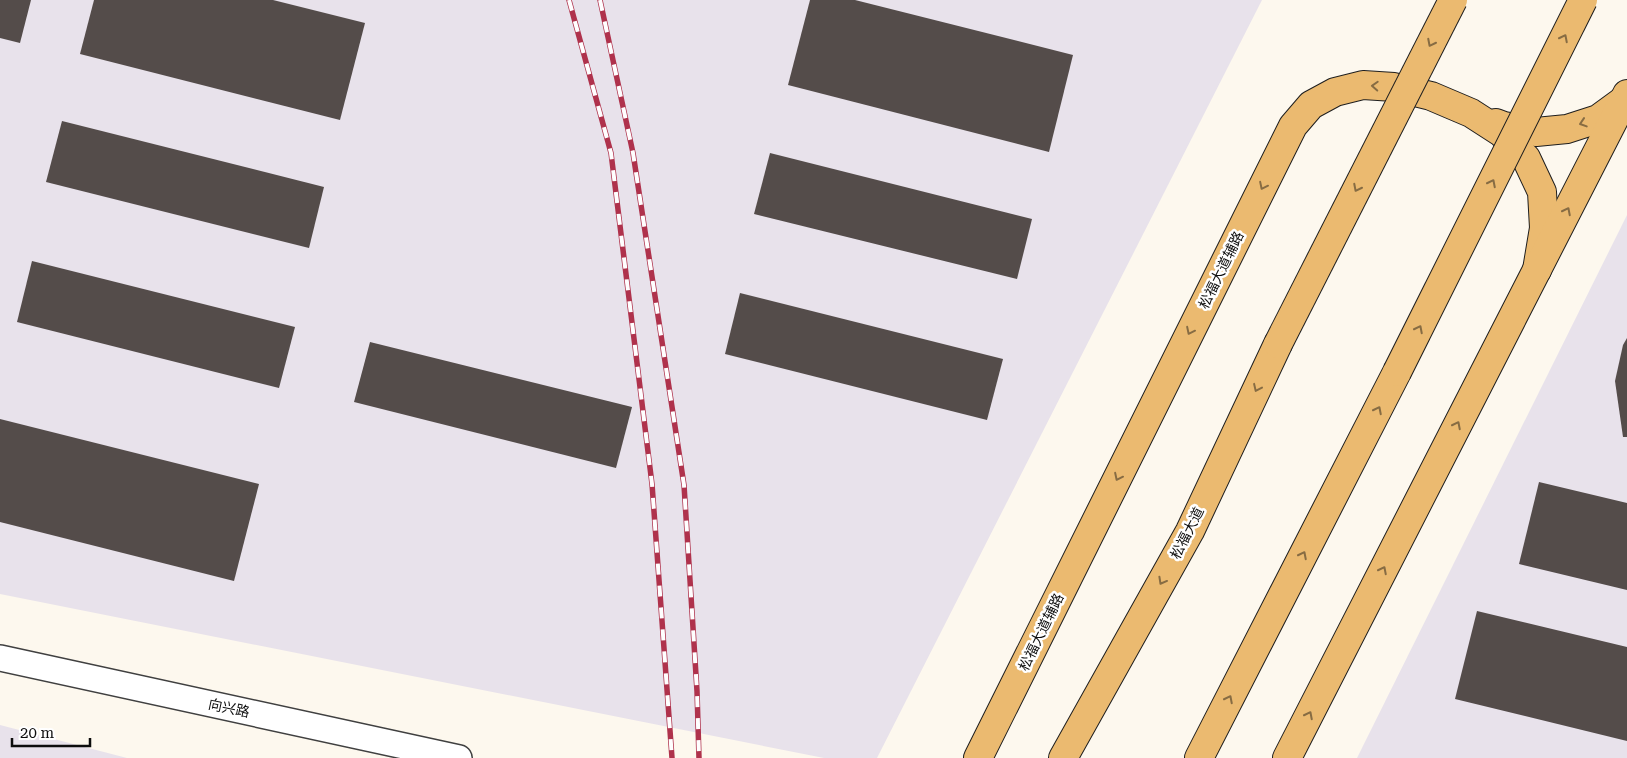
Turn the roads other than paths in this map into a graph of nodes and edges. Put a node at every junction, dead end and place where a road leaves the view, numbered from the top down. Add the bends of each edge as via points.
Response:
1 (1453, 0) edge
2 (1583, 0) edge
3 (1626, 97) edge
4 (1471, 113) junction
5 (1537, 270) junction
6 (0, 658) edge
7 (1086, 716) junction
8 (1215, 727) junction
9 (459, 758) edge
10 (978, 758) edge
11 (1042, 758) edge
12 (1063, 758) edge
13 (1199, 758) edge
14 (1216, 758) edge
15 (1287, 758) edge

1 -> 7 main road, 松福大道, bridge via 1278,344 1190,531
8 -> 2 main road, bridge
3 -> 4 main road via 1598,118 1567,129 1536,132 1504,126
5 -> 3 main road, 松福大道辅路
4 - 5 main road, 松福大道辅路 via 1502,133 1526,158 1542,192 1544,228
4 -> 10 main road, 松福大道辅路 via 1431,96 1394,87 1362,85 1334,92 1311,105 1293,126
15 -> 5 main road, 松福大道辅路
6 - 9 street, 向兴路
7 - 11 main road, 松福大道
7 - 12 main road, 松福大道
8 - 13 main road
8 - 14 street

